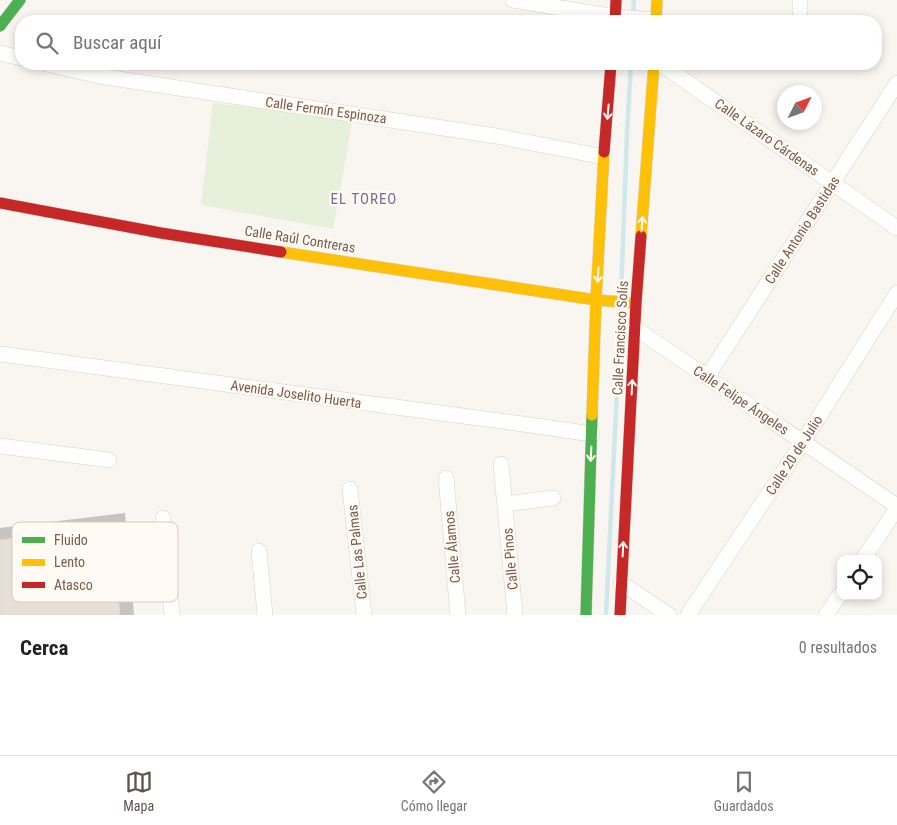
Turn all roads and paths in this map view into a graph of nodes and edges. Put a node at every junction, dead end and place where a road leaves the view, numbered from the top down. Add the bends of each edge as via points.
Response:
1 (20, 0) edge
2 (513, 0) edge
3 (616, 0) edge
4 (657, 0) edge
5 (594, 15) edge
6 (615, 15) edge
7 (656, 15) edge
8 (0, 26) edge
9 (0, 53) edge
10 (15, 57) edge
11 (73, 70) edge
12 (611, 70) edge
13 (654, 70) edge
14 (670, 70) edge
15 (897, 83) edge
16 (604, 157) junction
17 (832, 183) junction
18 (0, 203) edge
19 (897, 228) edge
20 (897, 293) edge
21 (596, 300) junction
22 (636, 303) junction
23 (635, 328) junction
24 (0, 354) edge
25 (707, 377) junction
26 (592, 434) junction
27 (802, 442) junction
28 (0, 446) edge
29 (109, 460) dead end
30 (501, 464) dead end
31 (446, 478) dead end
32 (350, 489) dead end
33 (553, 498) dead end
34 (505, 504) junction
35 (897, 507) edge
36 (163, 518) dead end
37 (163, 522) edge
38 (259, 551) dead end
39 (866, 555) edge
40 (621, 583) junction
41 (837, 599) edge
42 (171, 602) edge
43 (172, 615) edge
44 (265, 615) edge
45 (364, 615) edge
46 (458, 615) edge
47 (515, 615) edge
48 (586, 615) edge
49 (620, 615) edge
50 (669, 615) edge
51 (688, 615) edge
52 (826, 615) edge

1 - 8 main road
2 - 5 street
3 - 6 main road
4 - 7 main road
9 - 10 street
11 - 16 street, Calle Fermín Espinoza via 496,136
12 -> 16 main road, Calle Francisco Solís
22 -> 13 main road, Calle Francisco Solís
14 - 17 street, Calle Lázaro Cárdenas
15 - 17 street, Calle Antonio Bastidas
16 -> 21 main road, Calle Francisco Solís
17 - 19 street, Calle Lázaro Cárdenas
17 - 25 street, Calle Antonio Bastidas
18 - 21 main road, Calle Raúl Contreras via 161,233
20 - 27 street, Calle 20 de Julio
21 - 22 main road, Calle Raúl Contreras
21 - 26 main road, Calle Francisco Solís
22 - 23 main road, Calle Francisco Solís
23 - 25 street, Calle Felipe Ángeles
40 -> 23 main road, Calle Francisco Solís
24 - 26 street, Avenida Joselito Huerta
25 - 27 street, Calle Felipe Ángeles
26 -> 48 main road, Calle Francisco Solís
27 - 35 street, Calle Felipe Ángeles
27 - 51 street, Calle 20 de Julio
28 - 29 street
30 - 34 street, Calle Pinos
31 - 46 street, Calle Álamos
32 - 45 street, Calle Las Palmas
33 - 34 street
34 - 47 street, Calle Pinos
35 - 39 street
36 - 37 street
38 - 44 street
40 - 49 main road, Calle Francisco Solís
40 - 50 street
41 - 52 street
42 - 43 street

